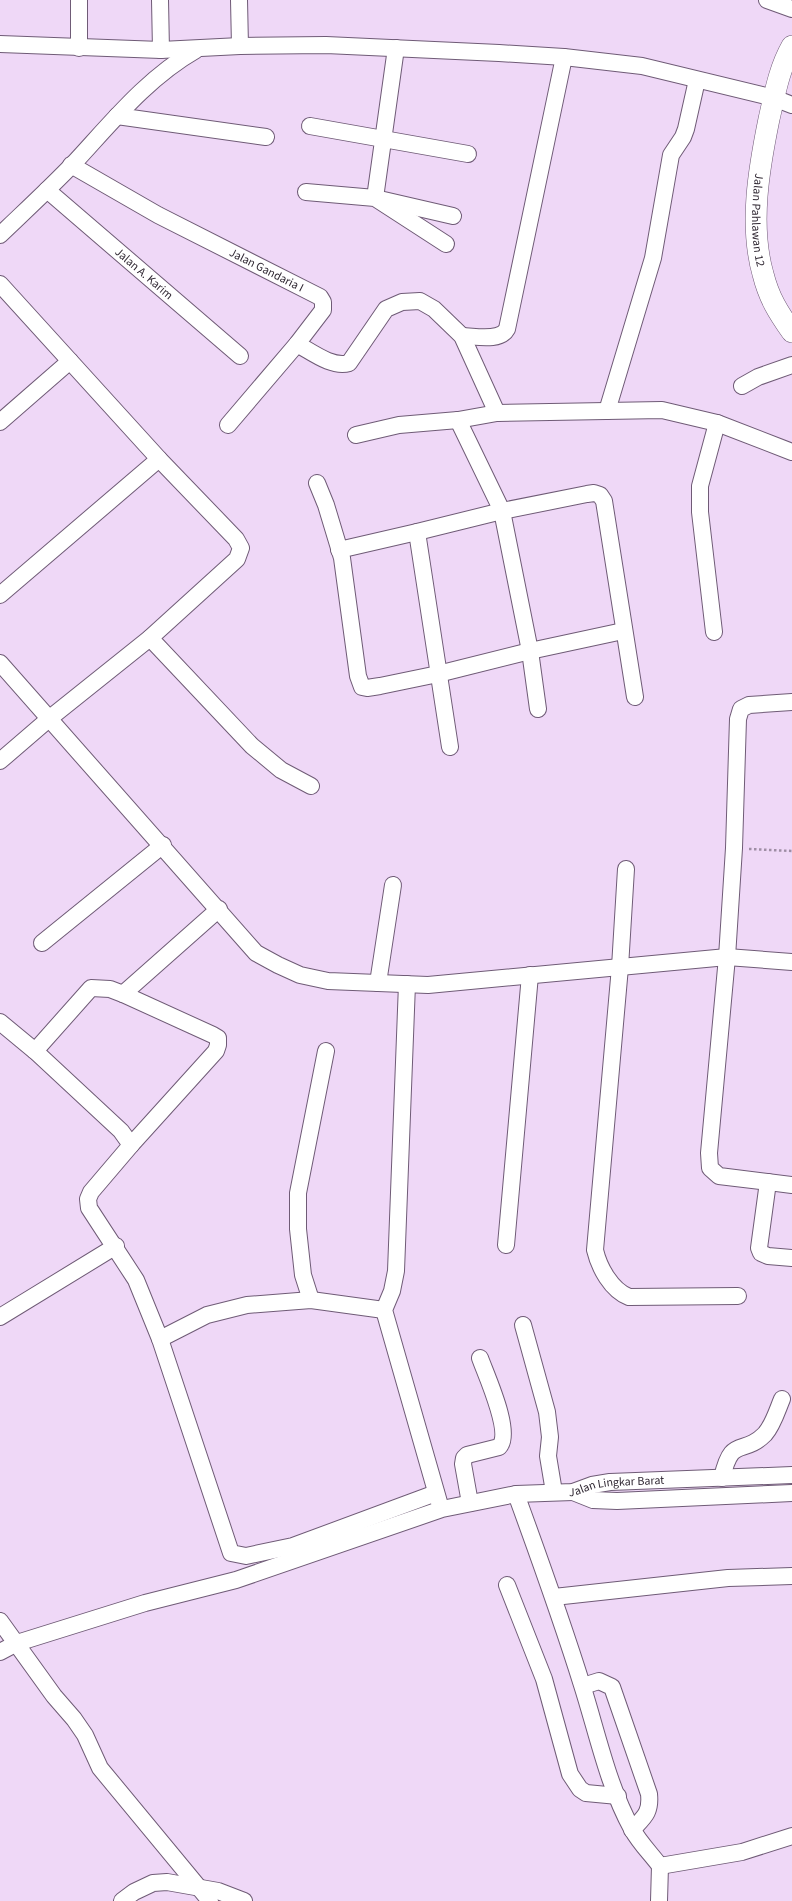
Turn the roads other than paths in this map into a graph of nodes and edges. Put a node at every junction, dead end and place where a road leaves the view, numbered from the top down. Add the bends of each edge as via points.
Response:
1 (79, 0) edge
2 (160, 0) edge
3 (239, 0) edge
4 (767, 0) edge
5 (792, 9) edge
6 (0, 44) edge
7 (240, 46) junction
8 (792, 46) edge
9 (79, 48) junction
10 (396, 48) junction
11 (198, 49) junction
12 (161, 50) junction
13 (564, 58) junction
14 (697, 80) junction
15 (783, 101) edge
16 (117, 116) junction
17 (310, 126) dead end
18 (266, 137) dead end
19 (383, 138) junction
20 (468, 154) dead end
21 (71, 165) junction
22 (47, 190) junction
23 (306, 192) dead end
24 (374, 198) junction
25 (453, 216) dead end
26 (0, 235) edge
27 (446, 244) dead end
28 (0, 284) edge
29 (792, 332) edge
30 (462, 336) junction
31 (297, 344) junction
32 (240, 356) dead end
33 (70, 362) junction
34 (792, 365) edge
35 (742, 386) dead end
36 (606, 410) junction
37 (497, 413) junction
38 (458, 420) junction
39 (0, 422) edge
40 (717, 423) junction
41 (228, 425) dead end
42 (356, 435) dead end
43 (792, 452) edge
44 (159, 459) junction
45 (316, 483) dead end
46 (502, 511) junction
47 (417, 532) junction
48 (339, 550) junction
49 (0, 595) edge
50 (624, 631) junction
51 (714, 632) dead end
52 (150, 638) junction
53 (530, 651) junction
54 (0, 663) edge
55 (438, 674) junction
56 (635, 697) dead end
57 (792, 702) edge
58 (538, 709) dead end
59 (50, 718) junction
60 (450, 747) dead end
61 (0, 761) edge
62 (311, 786) dead end
63 (163, 845) junction
64 (626, 868) dead end
65 (394, 884) dead end
66 (219, 909) junction
67 (42, 943) dead end
68 (727, 957) junction
69 (792, 962) edge
70 (620, 967) junction
71 (530, 975) junction
72 (378, 983) junction
73 (407, 984) junction
74 (123, 994) junction
75 (0, 1022) edge
76 (35, 1051) junction
77 (326, 1051) dead end
78 (131, 1145) junction
79 (768, 1182) junction
80 (792, 1185) edge
81 (506, 1245) dead end
82 (116, 1246) junction
83 (792, 1258) edge
84 (738, 1296) dead end
85 (311, 1300) junction
86 (384, 1310) junction
87 (0, 1317) edge
88 (523, 1325) dead end
89 (160, 1339) junction
90 (480, 1358) dead end
91 (782, 1399) dead end
92 (792, 1475) edge
93 (722, 1478) junction
94 (554, 1492) junction
95 (572, 1492) junction
96 (792, 1493) edge
97 (516, 1494) junction
98 (439, 1501) junction
99 (470, 1503) junction
100 (792, 1576) edge
101 (506, 1585) dead end
102 (554, 1597) junction
103 (0, 1621) edge
104 (18, 1643) junction
105 (0, 1652) edge
106 (583, 1686) junction
107 (618, 1796) junction
108 (632, 1830) junction
109 (792, 1836) edge
110 (660, 1866) junction
111 (198, 1888) junction
112 (122, 1901) edge
113 (210, 1901) edge
114 (244, 1901) edge
115 (659, 1901) edge

1 - 9 street
2 - 12 street
3 - 7 street
4 - 5 street
6 - 9 street
7 - 10 street via 326,44
7 - 11 street
8 - 15 main road, Jalan Pahlawan 12 via 784,60
9 - 12 street
10 - 13 street
10 - 19 street
11 - 12 street
11 - 16 street via 158,75
13 - 14 street via 642,66
13 - 30 street via 507,330 497,336
14 - 15 street
14 - 36 street via 684,136 671,155 653,258
15 - 29 main road, Jalan Pahlawan 12 via 759,177 757,241 762,273 773,304
16 - 18 street
16 - 21 street
17 - 19 street
19 - 20 street
19 - 24 street
21 - 22 street
21 - 31 street, Jalan Gandaria I via 158,215 320,297 322,310
22 - 26 street
22 - 32 street, Jalan A. Karim
23 - 24 street
24 - 25 street
24 - 27 street
28 - 33 street
30 - 31 street via 428,304 411,300 386,308 349,363 335,364
30 - 37 street
31 - 41 street, Jalan Gandaria I
33 - 39 street
33 - 44 street
34 - 35 street
36 - 37 street
36 - 40 street via 662,410
37 - 38 street
38 - 42 street via 399,425
38 - 46 street
40 - 43 street
40 - 51 street via 700,486
44 - 49 street
44 - 52 street via 241,548 237,559
45 - 48 street
46 - 47 street
46 - 50 street via 586,494 600,495 604,501
46 - 53 street
47 - 48 street
47 - 55 street
48 - 55 street via 362,687
50 - 53 street
50 - 56 street
52 - 59 street
52 - 62 street via 252,746 281,770
53 - 55 street
53 - 58 street
54 - 59 street
55 - 60 street
57 - 68 street via 749,705 741,709 738,719
59 - 61 street
59 - 63 street
63 - 66 street
63 - 67 street
64 - 70 street
65 - 72 street
66 - 72 street via 256,953 278,965 300,975 328,981
66 - 74 street
68 - 69 street
68 - 70 street
68 - 79 street via 712,1104 710,1168 719,1176
70 - 71 street
70 - 84 street via 595,1250 598,1262 613,1285 629,1296
71 - 73 street via 428,985
71 - 81 street
72 - 73 street
73 - 86 street via 396,1271
74 - 76 street via 110,989 91,988
74 - 78 street via 218,1038 216,1051
75 - 76 street
76 - 78 street
77 - 85 street via 298,1194 303,1275
78 - 82 street via 88,1199 89,1208
79 - 80 street
79 - 83 street via 759,1248 768,1256
82 - 87 street
82 - 89 street via 136,1280
85 - 86 street
85 - 89 street via 247,1305 207,1315
86 - 98 street
88 - 94 street via 547,1412 548,1456
89 - 98 street via 231,1553 246,1556 293,1546
90 - 99 street via 503,1421 504,1437 500,1447 464,1458
91 - 93 street via 765,1434 730,1453
92 - 93 street, Jalan Lingkar Barat
93 - 95 street, Jalan Lingkar Barat via 610,1482
94 - 95 street
94 - 97 street
95 - 96 street, Jalan Lingkar Barat via 593,1500 618,1501
97 - 99 street
97 - 102 street
98 - 99 street
98 - 104 street via 236,1580 145,1603
100 - 102 street via 728,1578
101 - 107 street via 544,1679 570,1774 586,1793
102 - 106 street
103 - 104 street
104 - 105 street
104 - 111 street via 74,1719 100,1768
106 - 107 street
106 - 108 street via 599,1681 612,1687 649,1794 650,1806
107 - 108 street
108 - 110 street
109 - 110 street via 742,1852
110 - 115 street
111 - 112 street via 167,1882 153,1883
111 - 113 street
111 - 114 street via 218,1891

